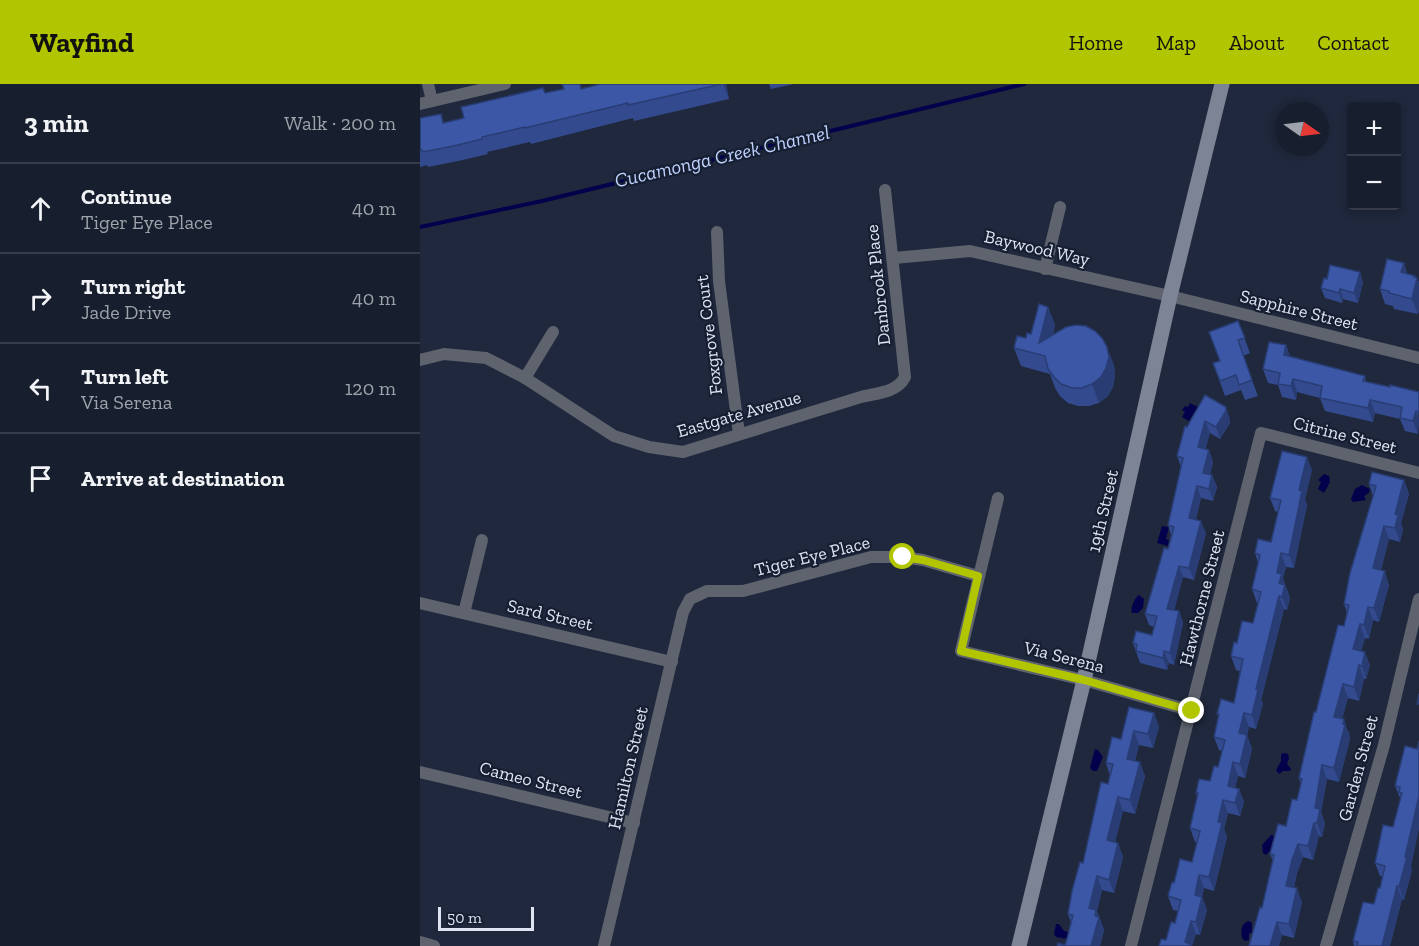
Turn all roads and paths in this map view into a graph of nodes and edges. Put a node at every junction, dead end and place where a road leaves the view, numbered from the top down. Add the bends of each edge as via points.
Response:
1 (428, 84) edge
2 (505, 84) edge
3 (1222, 84) edge
4 (426, 103) edge
5 (885, 190) dead end
6 (1060, 207) dead end
7 (717, 232) dead end
8 (894, 258) junction
9 (1045, 269) junction
10 (1170, 296) junction
11 (553, 333) dead end
12 (1419, 358) edge
13 (420, 360) edge
14 (905, 377) joint
15 (525, 378) junction
16 (1261, 433) joint
17 (739, 434) junction
18 (1419, 473) edge
19 (998, 498) dead end
20 (482, 540) dead end
21 (978, 576) junction
22 (690, 599) joint
23 (1419, 599) edge
24 (420, 603) edge
25 (464, 614) junction
26 (672, 662) junction
27 (1084, 680) junction
28 (1192, 711) junction
29 (420, 772) edge
30 (634, 823) junction
31 (420, 942) edge
32 (434, 946) edge
33 (604, 946) edge
34 (1019, 946) edge
35 (1131, 946) edge
36 (1326, 946) edge

1 - 4 street
2 - 4 street
3 - 10 main road, 19th Street
5 - 8 street, Danbrook Place
6 - 9 street
7 - 17 street, Foxgrove Court via 719,281
8 - 9 street, Baywood Way via 970,251
8 - 14 street, Danbrook Place
9 - 10 street, Baywood Way
10 - 12 street, Sapphire Street
10 - 27 main road, 19th Street
11 - 15 street
13 - 15 street, Eastgate Avenue via 444,354 486,358
14 - 17 street, Eastgate Avenue via 901,385 888,391
15 - 17 street, Eastgate Avenue via 614,436 649,447 683,452
16 - 18 street, Citrine Street
16 - 28 street, Hawthorne Street
19 - 21 street
20 - 25 street
21 - 22 street, Tiger Eye Place via 923,560 872,557 743,591 707,591
21 - 27 street, Via Serena via 961,651
22 - 26 street, Hamilton Street via 683,612
23 - 36 street, Garden Street via 1384,745
24 - 25 street, Sard Street
25 - 26 street, Sard Street
26 - 30 street, Hamilton Street
27 - 28 street, Via Serena
27 - 34 main road, 19th Street
28 - 35 street, Hawthorne Street
29 - 30 street, Cameo Street
30 - 33 street, Hamilton Street
31 - 32 street

